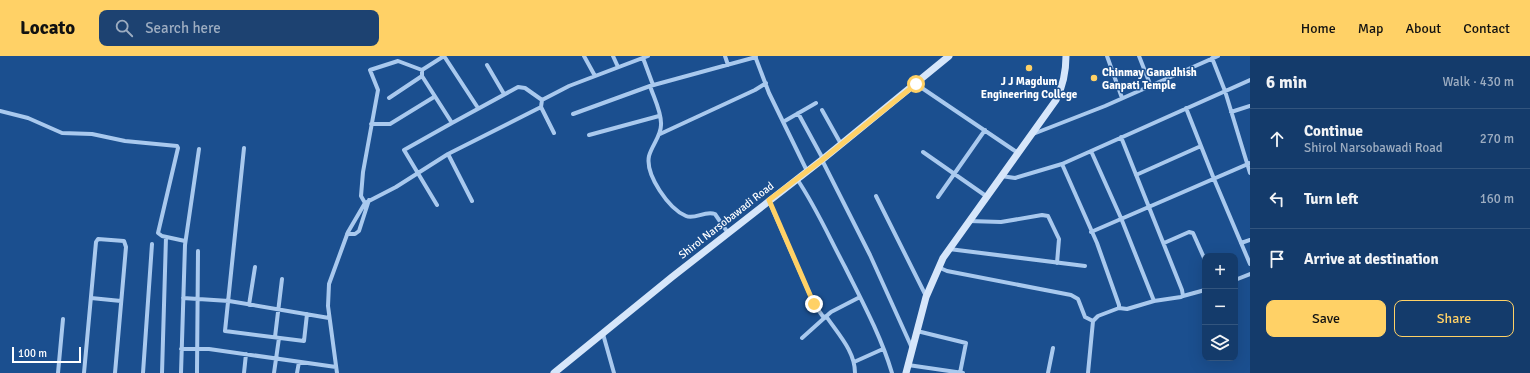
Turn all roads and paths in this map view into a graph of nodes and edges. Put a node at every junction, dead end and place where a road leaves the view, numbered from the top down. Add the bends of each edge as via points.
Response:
1 (444, 56) edge
2 (584, 56) edge
3 (613, 56) edge
4 (648, 56) edge
5 (725, 56) edge
6 (949, 56) edge
7 (1066, 56) edge
8 (1107, 56) edge
9 (1139, 56) edge
10 (1218, 56) edge
11 (641, 57) edge
12 (755, 57) edge
13 (1210, 58) edge
14 (487, 65) dead end
15 (728, 65) junction
16 (618, 67) junction
17 (422, 70) junction
18 (422, 76) junction
19 (595, 76) junction
20 (1250, 80) edge
21 (766, 83) junction
22 (916, 84) junction
23 (1150, 84) junction
24 (652, 86) junction
25 (1224, 91) junction
26 (504, 94) junction
27 (434, 97) junction
28 (389, 98) dead end
29 (1122, 98) junction
30 (542, 100) junction
31 (816, 103) dead end
32 (1250, 106) edge
33 (541, 107) junction
34 (478, 108) junction
35 (1186, 108) junction
36 (822, 110) dead end
37 (0, 111) edge
38 (1231, 112) junction
39 (798, 113) junction
40 (573, 114) dead end
41 (660, 116) junction
42 (783, 122) junction
43 (452, 123) junction
44 (371, 124) junction
45 (985, 130) junction
46 (554, 134) dead end
47 (659, 134) junction
48 (1032, 134) junction
49 (589, 135) dead end
50 (1121, 137) junction
51 (842, 144) junction
52 (1201, 146) junction
53 (244, 148) dead end
54 (199, 149) dead end
55 (1091, 151) junction
56 (923, 152) dead end
57 (1018, 153) junction
58 (448, 154) junction
59 (823, 159) junction
60 (1062, 164) junction
61 (1248, 164) edge
62 (807, 171) junction
63 (418, 172) junction
64 (1250, 172) edge
65 (954, 174) junction
66 (1136, 175) junction
67 (1001, 176) junction
68 (797, 179) junction
69 (1214, 179) junction
70 (876, 196) dead end
71 (986, 196) junction
72 (938, 197) dead end
73 (769, 200) junction
74 (367, 201) junction
75 (472, 201) dead end
76 (437, 205) dead end
77 (1149, 206) junction
78 (1121, 218) junction
79 (968, 221) junction
80 (1091, 232) junction
81 (728, 233) junction
82 (347, 234) junction
83 (166, 237) junction
84 (1250, 240) edge
85 (185, 241) junction
86 (1164, 243) junction
87 (1241, 243) junction
88 (152, 244) dead end
89 (949, 249) junction
90 (198, 250) dead end
91 (1202, 253) edge
92 (1057, 263) junction
93 (1250, 264) edge
94 (1085, 266) dead end
95 (255, 267) dead end
96 (938, 267) junction
97 (1250, 274) edge
98 (282, 278) dead end
99 (1238, 279) edge
100 (1202, 291) edge
101 (1183, 296) junction
102 (860, 297) junction
103 (926, 297) junction
104 (91, 298) junction
105 (183, 298) junction
106 (198, 299) junction
107 (121, 301) junction
108 (229, 301) junction
109 (1154, 301) junction
110 (249, 305) junction
111 (1119, 308) junction
112 (278, 309) junction
113 (307, 314) junction
114 (825, 317) junction
115 (329, 318) junction
116 (63, 319) dead end
117 (1093, 321) junction
118 (917, 331) junction
119 (602, 334) junction
120 (277, 338) junction
121 (802, 338) dead end
122 (912, 348) junction
123 (1053, 348) dead end
124 (181, 349) junction
125 (197, 349) junction
126 (883, 349) junction
127 (246, 354) junction
128 (276, 359) junction
129 (299, 362) junction
130 (854, 362) junction
131 (908, 365) junction
132 (336, 367) junction
133 (58, 373) edge
134 (84, 373) edge
135 (114, 373) edge
136 (143, 373) edge
137 (162, 373) edge
138 (181, 373) edge
139 (197, 373) edge
140 (244, 373) edge
141 (274, 373) edge
142 (297, 373) edge
143 (337, 373) edge
144 (554, 373) edge
145 (614, 373) edge
146 (855, 373) edge
147 (892, 373) edge
148 (906, 373) edge
149 (961, 373) edge
150 (1048, 373) edge
151 (1088, 373) edge

1 - 17 street
1 - 34 street
2 - 19 street
3 - 16 street
4 - 11 street
5 - 15 street
6 - 22 main road, Shirol Narsobawadi Road
7 - 48 main road via 1062,88
8 - 29 street
9 - 23 street
10 - 13 street
11 - 16 street
11 - 24 street
12 - 15 street
12 - 21 street
13 - 23 street
13 - 25 street
14 - 26 street
15 - 24 street
16 - 19 street
17 - 18 street
17 - 44 street via 398,61 370,70 378,90
18 - 27 street
18 - 28 street
19 - 30 street
20 - 25 street
21 - 42 street
21 - 47 street
22 - 45 street
22 - 51 main road, Shirol Narsobawadi Road
23 - 29 street
24 - 40 street
24 - 41 street
25 - 35 street
25 - 38 street
26 - 30 street via 521,87
26 - 34 street
27 - 43 street
27 - 44 street via 390,124
29 - 48 street
30 - 33 street
31 - 39 street
32 - 38 street
33 - 46 street
33 - 58 street
34 - 43 street
35 - 50 street
35 - 52 street
36 - 51 street
37 - 83 street via 28,118 62,133 92,134 125,141 178,146 158,232
38 - 61 street
39 - 42 street
39 - 59 street
41 - 47 street
41 - 49 street
42 - 62 street
43 - 63 street via 404,150
44 - 74 street via 361,196
45 - 57 street
45 - 65 street
47 - 81 street via 649,162 654,182 661,194 688,217 708,212 716,214
48 - 57 main road
50 - 55 street
50 - 66 street
51 - 59 main road, Shirol Narsobawadi Road
52 - 66 street
52 - 69 street
53 - 108 street
54 - 85 street
55 - 60 street
55 - 78 street
56 - 65 street
57 - 67 main road
58 - 63 street
58 - 75 street
59 - 62 main road, Shirol Narsobawadi Road
59 - 122 street
60 - 67 street via 1015,178
60 - 80 street
61 - 64 street
61 - 69 street
62 - 68 main road, Shirol Narsobawadi Road
63 - 74 street via 396,187
63 - 76 street
65 - 71 street
65 - 72 street
66 - 77 street
67 - 71 main road
68 - 73 main road, Shirol Narsobawadi Road
68 - 102 street
69 - 77 street
69 - 87 street
70 - 103 street
71 - 79 main road
73 - 81 main road, Shirol Narsobawadi Road
73 - 114 street via 814,304
74 - 82 street via 353,220
74 - 82 street via 359,231
77 - 78 street
77 - 86 street
78 - 80 street
78 - 109 street
79 - 89 main road
79 - 92 street via 1001,222 1048,216 1059,239
80 - 111 street
81 - 119 main road, Shirol Narsobawadi Road
82 - 115 street via 329,284
83 - 85 street
83 - 137 street
84 - 87 street
85 - 105 street
86 - 91 street via 1189,232 1193,233
86 - 101 street
87 - 93 street
88 - 136 street
89 - 92 street
89 - 96 main road
90 - 106 street
92 - 94 street
95 - 110 street
96 - 103 main road
96 - 117 street via 1010,285 1071,295 1078,299 1085,317
97 - 99 street
98 - 112 street
100 - 101 street
101 - 109 street
102 - 114 street
102 - 126 street
103 - 118 main road
104 - 107 street
104 - 107 street via 96,242 102,238 125,243
104 - 134 street
105 - 106 street
105 - 124 street
106 - 108 street
106 - 125 street
107 - 135 street
108 - 110 street
108 - 120 street via 225,330
109 - 111 street via 1127,309
110 - 112 street
111 - 117 street via 1098,316
112 - 113 street
112 - 120 street
113 - 115 street
113 - 120 street via 304,341
114 - 121 street
114 - 130 street
115 - 132 street
116 - 133 street
117 - 151 street
118 - 122 main road
118 - 149 street via 966,343
119 - 144 main road, Shirol Narsobawadi Road
119 - 145 street
120 - 128 street
122 - 131 main road
123 - 150 street
124 - 125 street
124 - 138 street
125 - 127 street
125 - 139 street
126 - 130 street
126 - 147 street
127 - 128 street
127 - 140 street
128 - 129 street
128 - 141 street
129 - 132 street
129 - 142 street
130 - 146 street
131 - 148 main road
131 - 149 street
132 - 143 street

